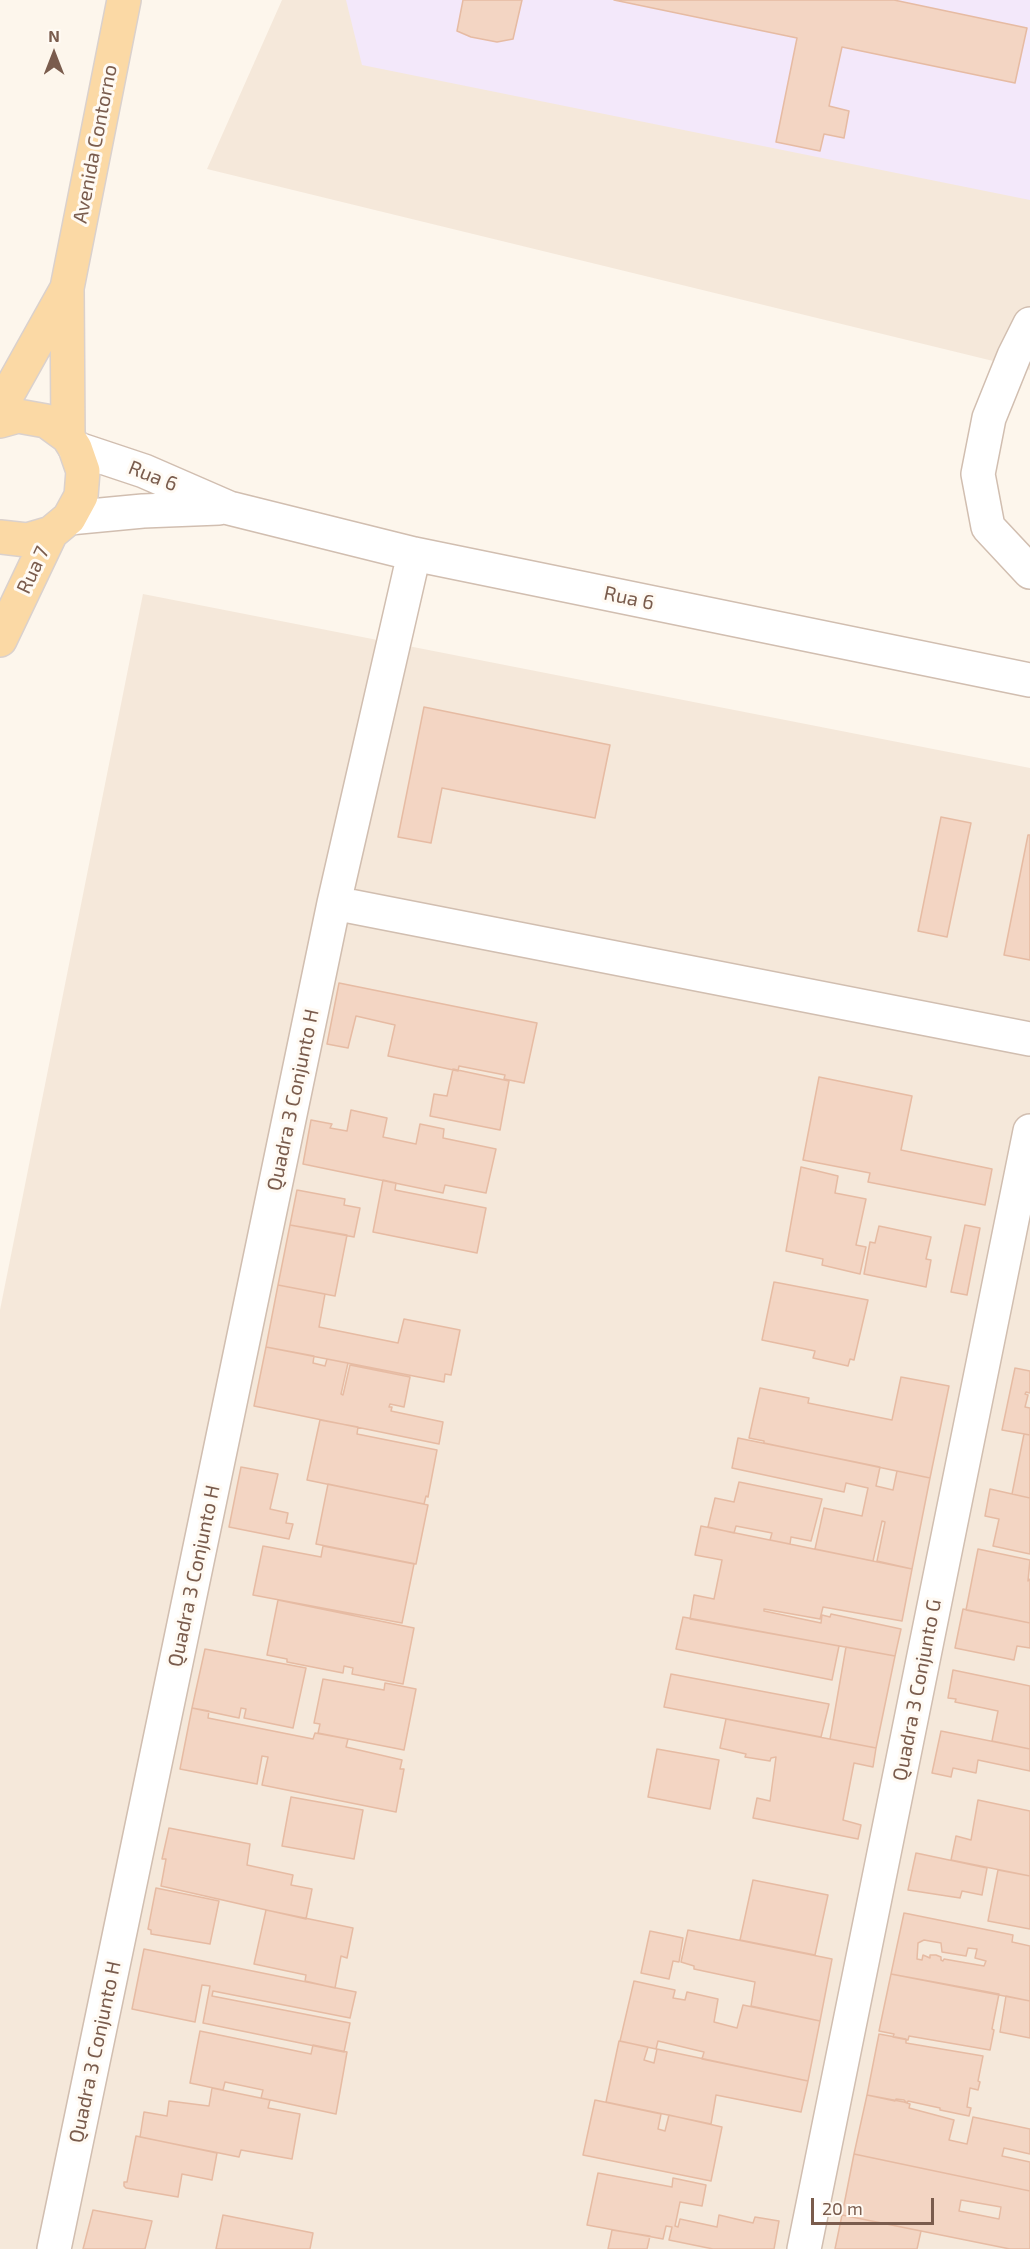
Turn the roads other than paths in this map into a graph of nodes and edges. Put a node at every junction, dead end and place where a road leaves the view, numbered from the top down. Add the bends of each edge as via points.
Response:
1 (124, 0) edge
2 (67, 288) junction
3 (1030, 324) edge
4 (0, 408) edge
5 (0, 421) edge
6 (71, 443) junction
7 (229, 508) junction
8 (60, 525) junction
9 (0, 537) edge
10 (414, 554) junction
11 (1030, 572) edge
12 (0, 640) edge
13 (1030, 680) edge
14 (334, 903) junction
15 (1030, 1039) edge
16 (1030, 1131) edge
17 (54, 2249) edge
18 (804, 2249) edge

1 - 2 main road, Avenida Contorno
2 - 4 main road, Avenida Contorno
2 - 6 main road, Avenida Contorno
3 - 11 street via 989,418 978,474 988,527
5 - 6 main road via 18,416 46,421
6 - 7 street, Rua 6
6 - 8 main road, Rua 7 via 83,471 81,496
7 - 8 street, Rua 6 via 143,511
7 - 10 street, Rua 6
8 - 9 main road via 27,540
8 - 12 main road, Rua 7
10 - 13 street, Rua 6
10 - 14 street, Quadra 3 Conjunto H
14 - 15 street
14 - 17 street, Quadra 3 Conjunto H
16 - 18 street, Quadra 3 Conjunto G

